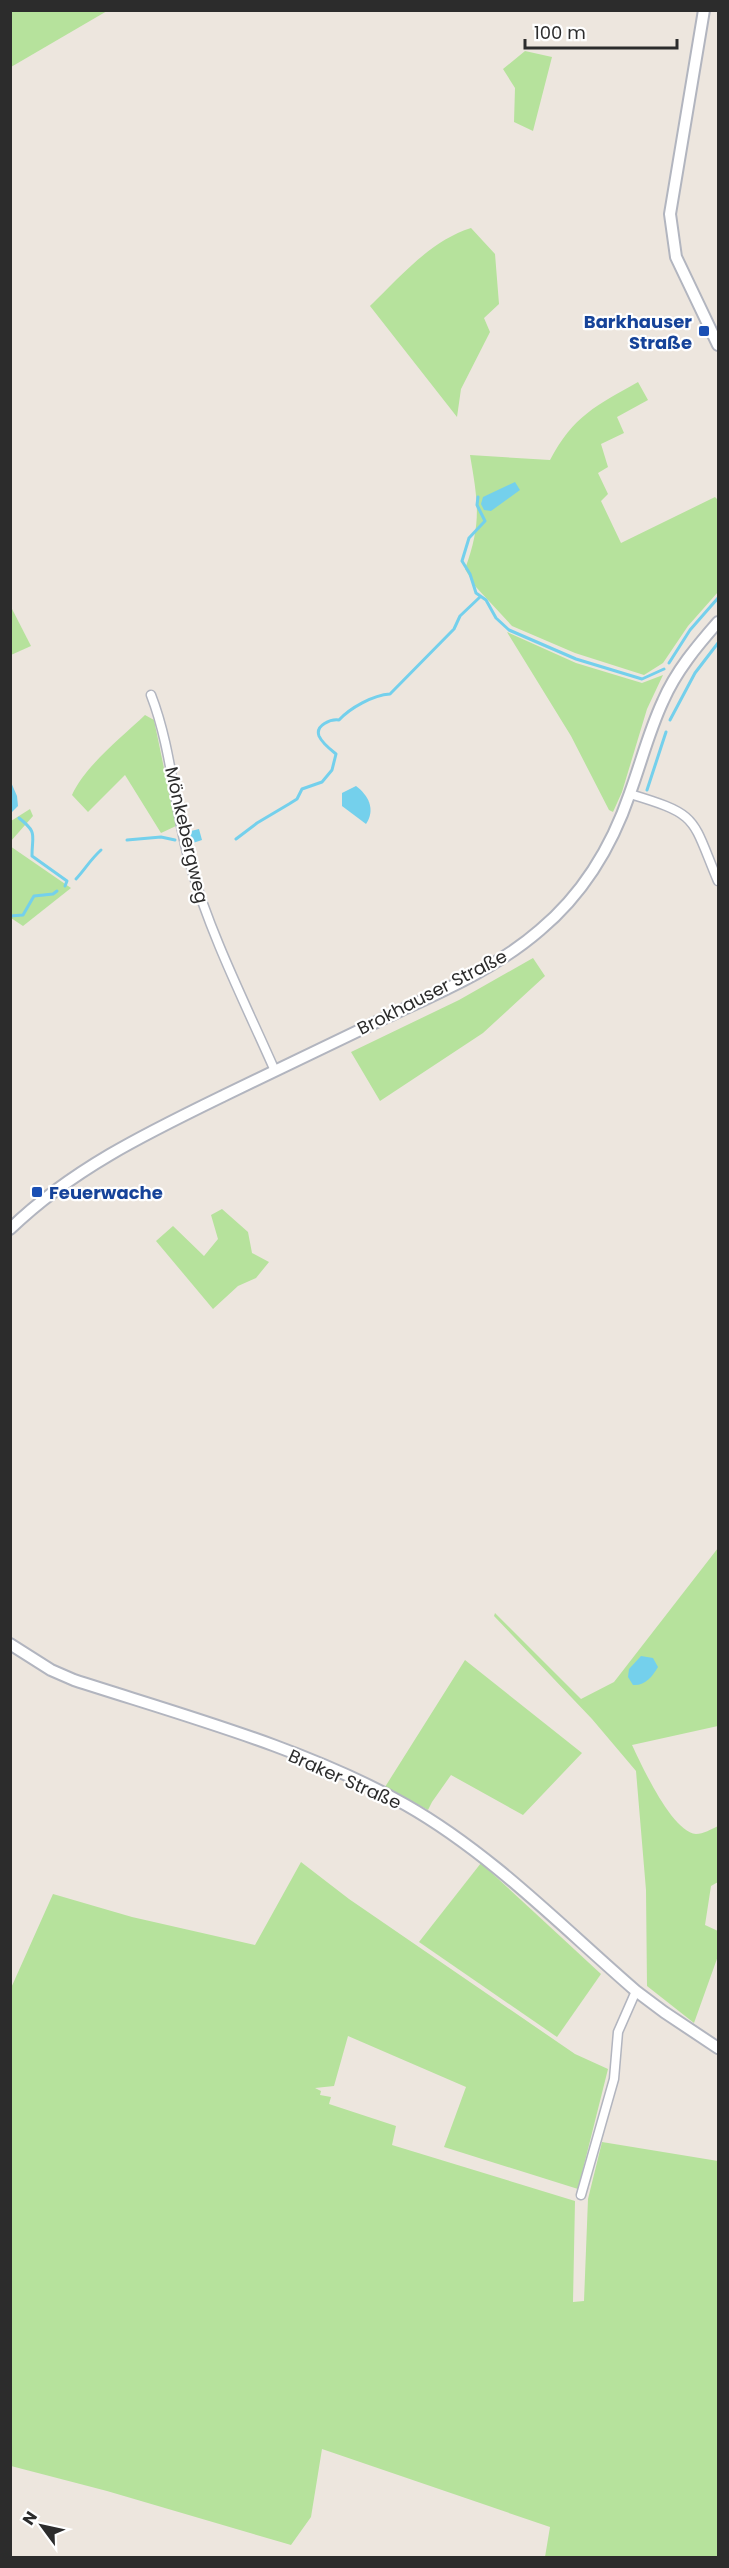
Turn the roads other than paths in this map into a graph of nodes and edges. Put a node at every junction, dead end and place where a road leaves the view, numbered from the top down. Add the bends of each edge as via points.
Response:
1 (704, 10) edge
2 (718, 345) edge
3 (718, 622) edge
4 (151, 695) dead end
5 (630, 794) junction
6 (718, 881) edge
7 (275, 1071) junction
8 (10, 1230) edge
9 (10, 1644) edge
10 (636, 1991) junction
11 (718, 2048) edge
12 (581, 2195) dead end

1 - 2 street via 669,214 676,257
3 - 5 street, Brokhauser Straße via 687,660 663,701
4 - 7 street, Mönkebergweg via 160,718 189,861 205,912
5 - 6 street via 675,808 693,822
5 - 7 street, Brokhauser Straße via 609,845 581,890 531,938 465,979
7 - 8 street, Brokhauser Straße via 103,1157 48,1196
9 - 10 street, Braker Straße via 74,1680 318,1764 406,1805 493,1866
10 - 11 street, Braker Straße
10 - 12 street via 618,2032 614,2079

